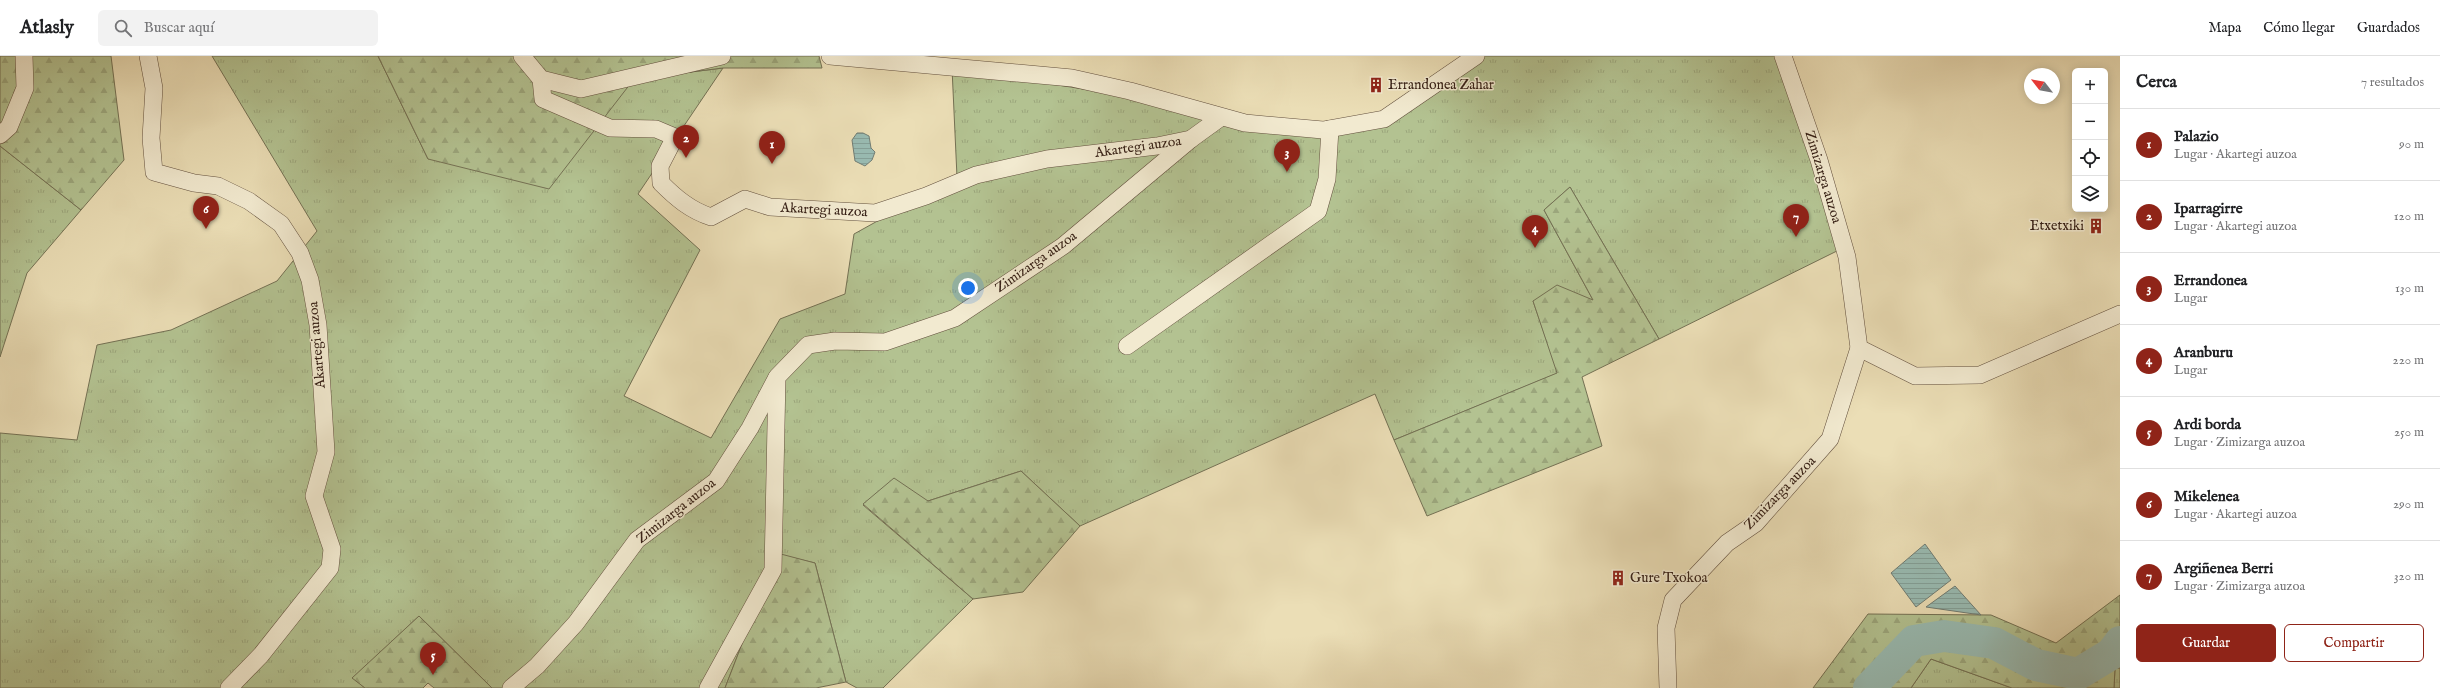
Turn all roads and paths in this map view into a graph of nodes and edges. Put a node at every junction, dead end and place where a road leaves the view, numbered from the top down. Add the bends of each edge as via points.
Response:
1 (24, 56) edge
2 (148, 56) edge
3 (522, 56) edge
4 (722, 56) edge
5 (830, 56) edge
6 (1476, 56) edge
7 (1783, 56) edge
8 (541, 78) junction
9 (1220, 118) junction
10 (1330, 129) junction
11 (0, 135) edge
12 (1191, 139) junction
13 (2120, 314) edge
14 (1127, 346) dead end
15 (1859, 348) junction
16 (778, 377) junction
17 (229, 688) edge
18 (511, 688) edge
19 (708, 688) edge
20 (1668, 688) edge

1 - 11 street via 25,88 9,127
2 - 17 street, Akartegi auzoa via 154,88 151,138 154,172 194,183 218,186 249,201 281,224 300,253 310,280 318,325 326,452 314,496 332,549 330,568 261,655
3 - 8 street
4 - 8 street via 581,89
5 - 9 street via 1072,78 1130,91
6 - 10 street via 1384,119
7 - 15 street, Zimizarga auzoa via 1819,160 1847,257
8 - 12 street, Akartegi auzoa via 542,99 610,128 656,129 675,137 660,166 661,183 695,212 710,217 745,199 770,207 875,213 926,196 976,175 1047,159 1157,146
9 - 10 street via 1246,123
9 - 12 street, Akartegi auzoa
10 - 14 street via 1327,179 1318,211
12 - 16 street, Zimizarga auzoa via 1063,246 955,318 885,342 835,341 808,345
13 - 15 street via 1980,375 1915,376
15 - 20 street, Zimizarga auzoa via 1830,439 1756,523 1728,543 1673,600 1666,628
16 - 18 street, Zimizarga auzoa via 750,428 716,481 637,540 576,623 537,666
16 - 19 street via 774,570

